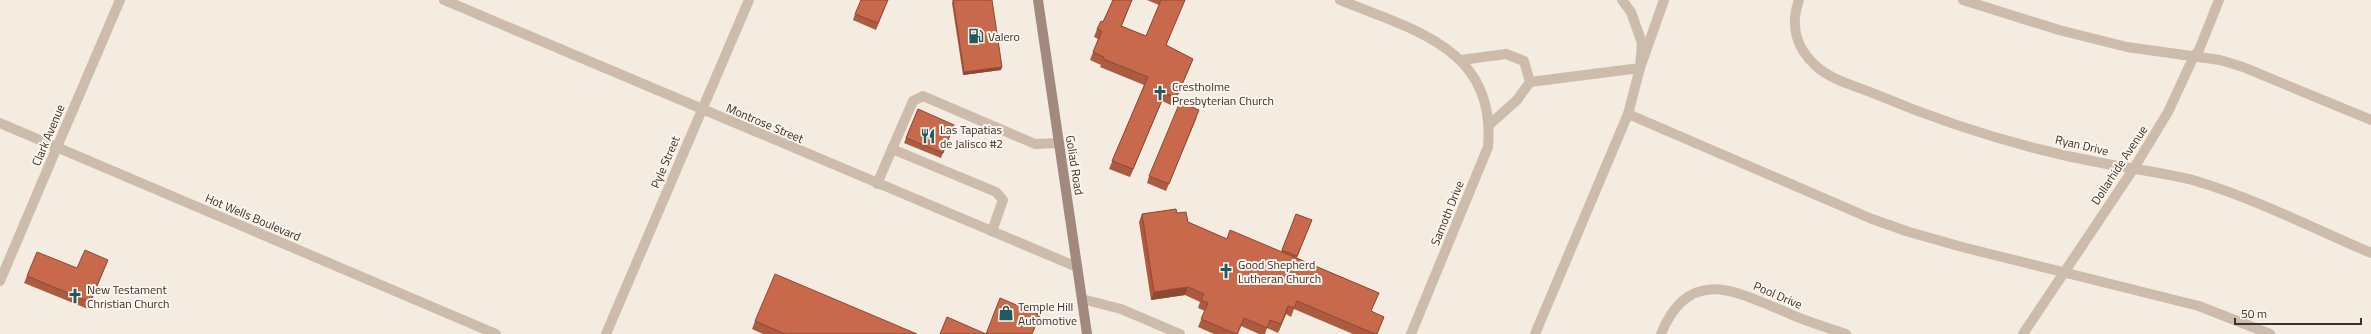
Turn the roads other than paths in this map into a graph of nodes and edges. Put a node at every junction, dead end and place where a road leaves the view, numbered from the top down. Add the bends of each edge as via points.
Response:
1 (120, 0) edge
2 (444, 0) edge
3 (749, 0) edge
4 (1038, 0) edge
5 (1340, 0) edge
6 (1622, 0) edge
7 (1664, 0) edge
8 (1799, 0) edge
9 (1963, 0) edge
10 (2219, 0) edge
11 (2194, 56) junction
12 (1461, 60) junction
13 (1640, 68) junction
14 (1530, 82) junction
15 (701, 110) junction
16 (1628, 114) junction
17 (2371, 120) edge
18 (0, 123) edge
19 (1489, 125) junction
20 (1059, 143) junction
21 (57, 147) junction
22 (892, 149) junction
23 (2134, 168) junction
24 (877, 184) junction
25 (992, 231) junction
26 (2371, 253) edge
27 (1077, 267) junction
28 (2063, 273) junction
29 (0, 281) edge
30 (1082, 299) junction
31 (496, 334) edge
32 (606, 334) edge
33 (1088, 334) edge
34 (1180, 334) edge
35 (1411, 334) edge
36 (1535, 334) edge
37 (1661, 334) edge
38 (1846, 334) edge
39 (2023, 334) edge
40 (2270, 334) edge

1 - 21 street, Clark Avenue
2 - 15 street, Montrose Street
3 - 15 street, Pyle Street
4 - 20 main road, Goliad Road
5 - 12 street, Samoth Drive via 1436,40 1453,51
6 - 13 street via 1631,12 1642,43
7 - 13 street
8 - 23 street, Ryan Drive via 1794,17 1794,30 1799,44 1803,52 1826,73 1892,101 2024,145
9 - 11 street via 2059,30 2127,47
10 - 11 street, Dollarhide Avenue via 2199,50
11 - 17 street via 2243,67
11 - 23 street, Dollarhide Avenue via 2168,112
12 - 14 street via 1506,54 1524,61
12 - 19 street, Samoth Drive via 1472,74 1483,100
13 - 14 street
13 - 16 street
14 - 19 street via 1517,100
15 - 24 street, Montrose Street
15 - 32 street, Pyle Street
16 - 28 street via 1872,219 1909,232
16 - 36 street
18 - 21 street, Hot Wells Boulevard
19 - 35 street, Samoth Drive via 1488,146
20 - 22 street via 1035,144 924,96 913,101
20 - 27 main road, Goliad Road
21 - 29 street, Clark Avenue
21 - 31 street, Hot Wells Boulevard
22 - 24 street
22 - 25 street via 996,192 1003,200
23 - 26 street, Ryan Drive via 2195,181 2222,190
23 - 28 street, Dollarhide Avenue
24 - 25 street, Montrose Street
25 - 27 street, Montrose Street
27 - 30 main road, Goliad Road
28 - 39 street, Dollarhide Avenue
28 - 40 street via 2199,306
30 - 33 main road, Goliad Road
30 - 34 street via 1121,309
37 - 38 street, Pool Drive via 1675,308 1683,300 1699,292 1723,288

